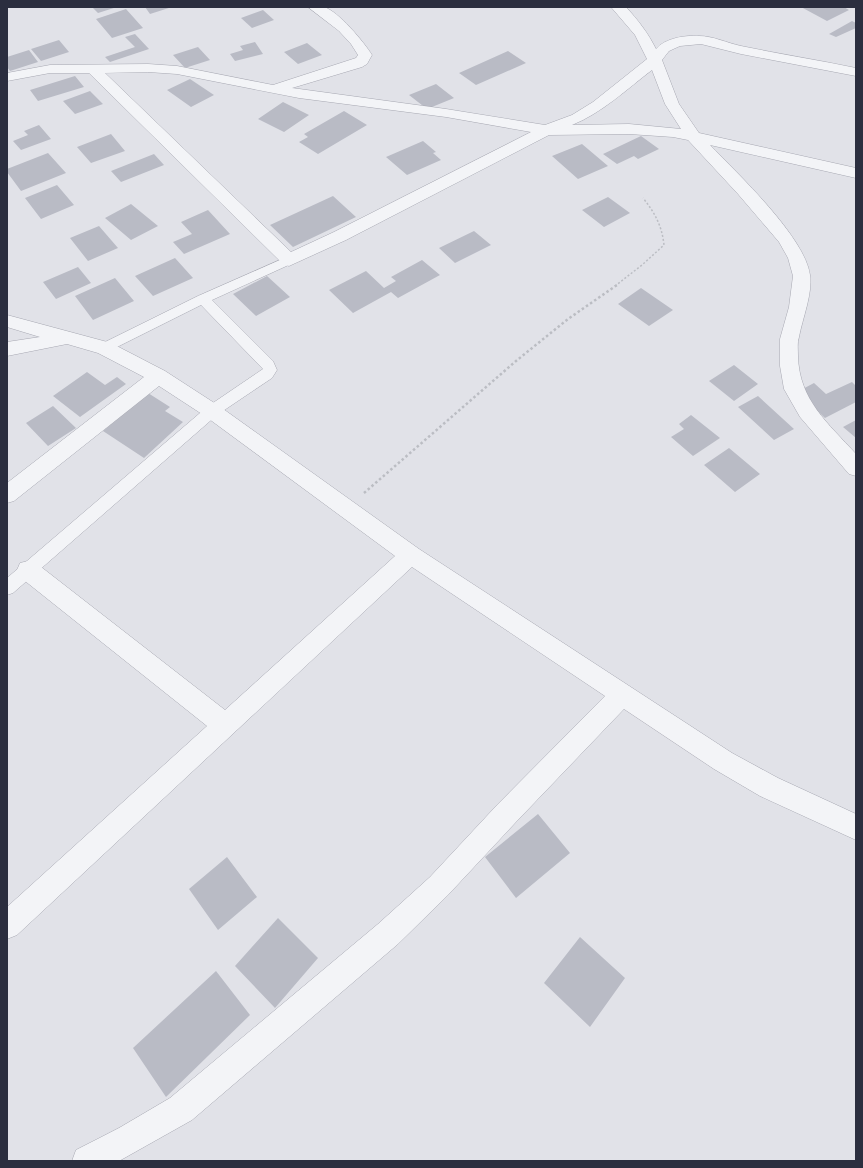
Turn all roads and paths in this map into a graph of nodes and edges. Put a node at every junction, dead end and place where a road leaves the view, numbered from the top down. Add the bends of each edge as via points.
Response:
1 (315, 7) edge
2 (618, 7) edge
3 (654, 60) junction
4 (92, 68) junction
5 (856, 72) edge
6 (7, 77) edge
7 (274, 89) junction
8 (546, 130) junction
9 (693, 136) junction
10 (856, 173) edge
11 (643, 198) dead end
12 (288, 260) junction
13 (203, 299) junction
14 (7, 321) edge
15 (70, 338) junction
16 (104, 348) junction
17 (7, 349) edge
18 (158, 376) junction
19 (212, 411) junction
20 (856, 468) edge
21 (7, 495) edge
22 (346, 509) junction
23 (411, 555) junction
24 (28, 570) junction
25 (7, 588) edge
26 (623, 694) junction
27 (225, 725) junction
28 (856, 827) edge
29 (7, 925) edge
30 (87, 1161) edge

1 - 7 street via 327,14 360,45 365,55 362,61
2 - 3 street via 642,35
3 - 5 street via 664,48 675,43 701,40
3 - 8 street via 598,105 577,118
3 - 9 street via 672,104
4 - 6 street via 50,69
4 - 7 street via 177,70
4 - 12 street
7 - 8 street
8 - 9 street via 629,129
8 - 12 street
9 - 10 street
9 - 20 street via 786,239 797,258 802,276 798,307 789,339 789,366 794,389 807,412
11 - 22 path via 659,218 664,233 664,245 455,411
12 - 13 lane
13 - 16 lane
13 - 19 lane via 270,370
14 - 15 street
15 - 16 street
15 - 17 street
16 - 18 street
18 - 19 street
18 - 21 street
19 - 22 street
19 - 24 lane
22 - 23 street
23 - 26 street
23 - 27 street
24 - 25 lane
24 - 27 street
26 - 28 street via 769,788
26 - 30 street via 439,886 388,934 180,1110
27 - 29 street

